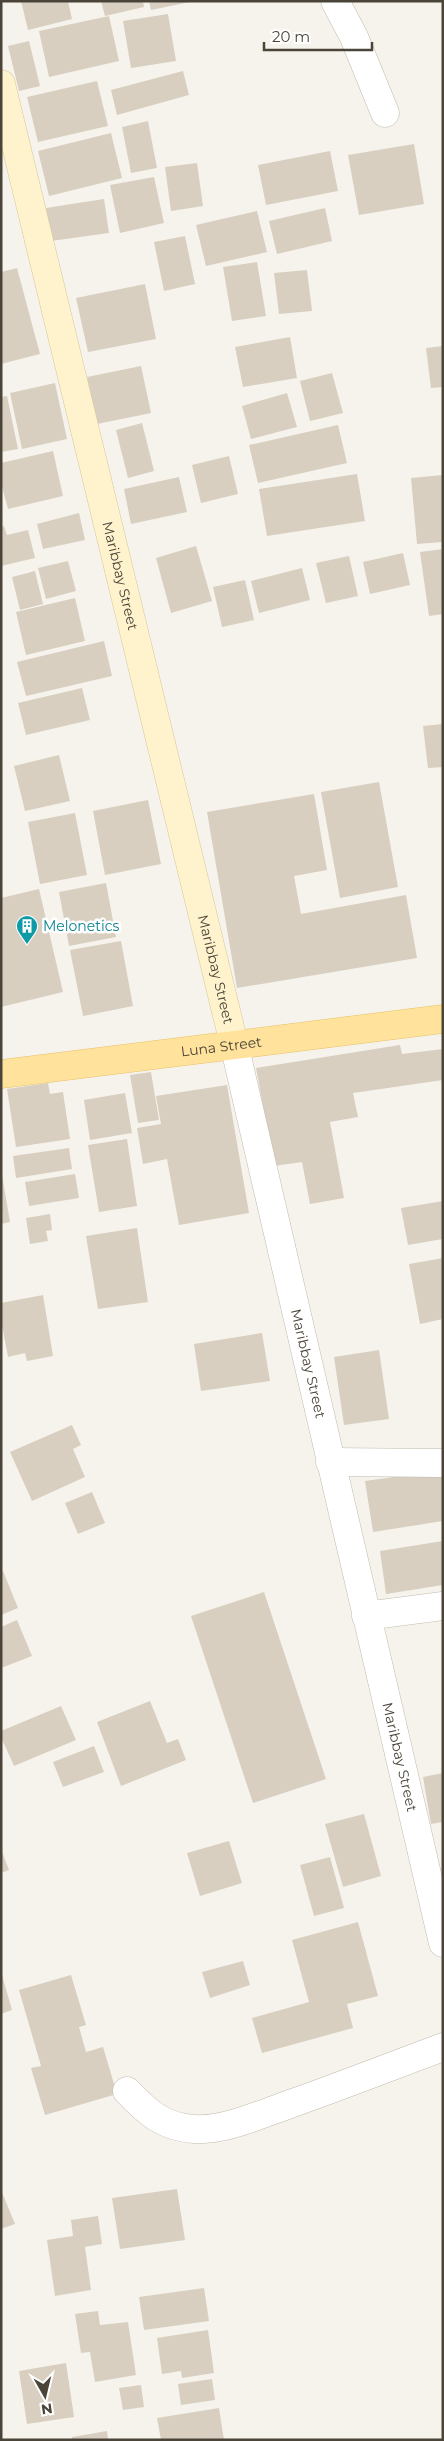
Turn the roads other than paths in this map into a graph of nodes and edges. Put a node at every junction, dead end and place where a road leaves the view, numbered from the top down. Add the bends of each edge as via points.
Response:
1 (335, 1) edge
2 (1, 84) edge
3 (385, 113) dead end
4 (443, 1018) edge
5 (234, 1044) junction
6 (1, 1074) edge
7 (330, 1462) junction
8 (443, 1463) edge
9 (443, 1606) edge
10 (366, 1616) junction
11 (443, 1943) edge
12 (443, 2047) edge
13 (127, 2091) dead end

1 - 3 street via 354,37
2 - 5 street, Maribbay Street
4 - 5 main road, Luna Street
5 - 6 main road, Luna Street
5 - 7 street, Maribbay Street
7 - 8 street
7 - 10 street, Maribbay Street
9 - 10 street
10 - 11 street, Maribbay Street
12 - 13 street via 259,2115 195,2129 168,2124 148,2113

